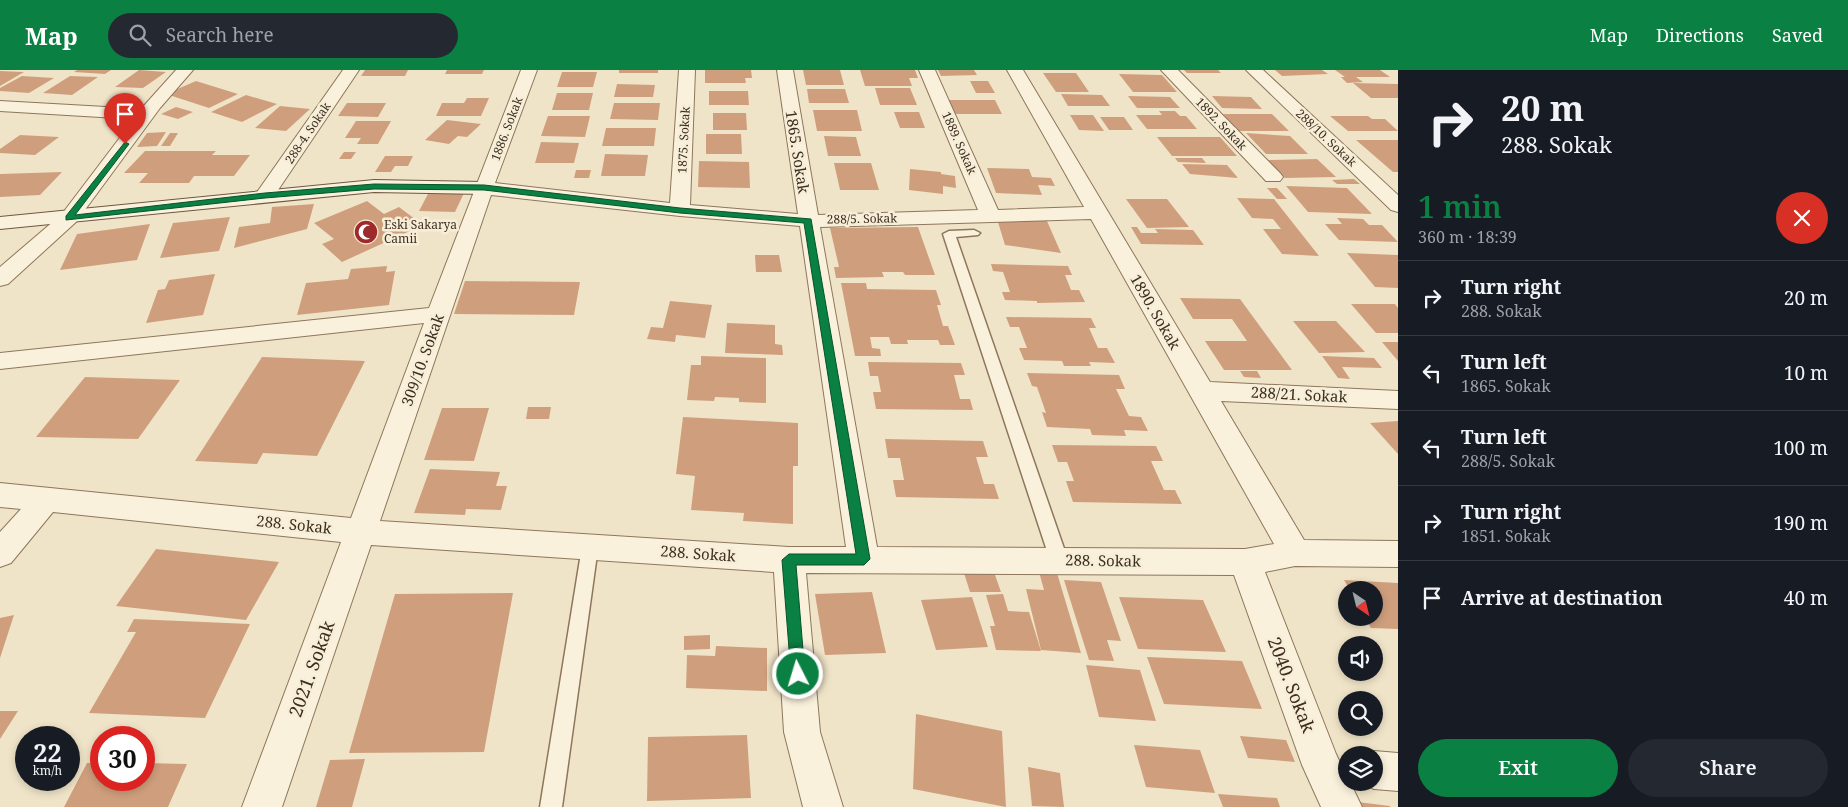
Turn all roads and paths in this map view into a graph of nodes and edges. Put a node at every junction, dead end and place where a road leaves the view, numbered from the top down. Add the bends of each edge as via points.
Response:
1 (185, 70) edge
2 (350, 70) edge
3 (530, 70) edge
4 (688, 70) edge
5 (785, 70) edge
6 (927, 70) edge
7 (1015, 70) edge
8 (1169, 70) edge
9 (1254, 70) edge
10 (0, 106) edge
11 (147, 115) junction
12 (1273, 177) dead end
13 (484, 188) junction
14 (265, 195) junction
15 (1396, 202) edge
16 (680, 210) junction
17 (1098, 213) junction
18 (991, 216) junction
19 (68, 218) junction
20 (808, 221) junction
21 (0, 223) edge
22 (974, 233) dead end
23 (0, 279) edge
24 (439, 314) junction
25 (0, 361) edge
26 (1200, 391) junction
27 (1398, 400) edge
28 (0, 496) edge
29 (46, 500) junction
30 (362, 532) junction
31 (590, 547) junction
32 (1294, 553) junction
33 (0, 554) edge
34 (1398, 554) edge
35 (864, 559) junction
36 (789, 560) junction
37 (1059, 560) junction
38 (1245, 562) junction
39 (1334, 766) edge
40 (1383, 771) edge
41 (1398, 772) edge
42 (262, 807) edge
43 (551, 807) edge
44 (823, 807) edge
45 (1342, 807) edge

1 - 11 street
2 - 14 street, 288-4. Sokak
3 - 13 street, 1886. Sokak
4 - 16 street, 1875. Sokak
5 - 20 street, 1865. Sokak
6 - 18 street, 1889. Sokak
7 - 17 street, 1890. Sokak
8 - 12 street, 1892. Sokak
9 - 15 street, 288/10. Sokak
10 - 11 street
11 - 19 street
13 - 14 street, 288/5. Sokak via 374,186
13 - 16 street, 288/5. Sokak
13 - 24 street, 309/10. Sokak
14 - 19 street, 288/5. Sokak
16 - 20 street, 288/5. Sokak
17 - 18 street, 288/5. Sokak
17 - 26 street, 1890. Sokak
18 - 20 street, 288/5. Sokak
19 - 21 street, 288/5. Sokak
19 - 23 street
20 - 35 street, 1865. Sokak
22 - 37 lane via 949,234
24 - 25 street
24 - 30 street, 309/10. Sokak
26 - 27 street, 288/21. Sokak
26 - 32 street, 1890. Sokak
28 - 29 street, 288. Sokak
29 - 30 street, 288. Sokak
29 - 33 street
30 - 31 street, 288. Sokak
30 - 42 street, 2021. Sokak
31 - 36 street, 288. Sokak
31 - 43 lane
32 - 34 street, 288. Sokak
32 - 38 street, 288. Sokak
35 - 36 street, 288. Sokak
35 - 37 street, 288. Sokak
36 - 44 street via 802,732
37 - 38 street, 288. Sokak
38 - 39 street, 2040. Sokak
39 - 45 street, 2040. Sokak
40 - 41 street

